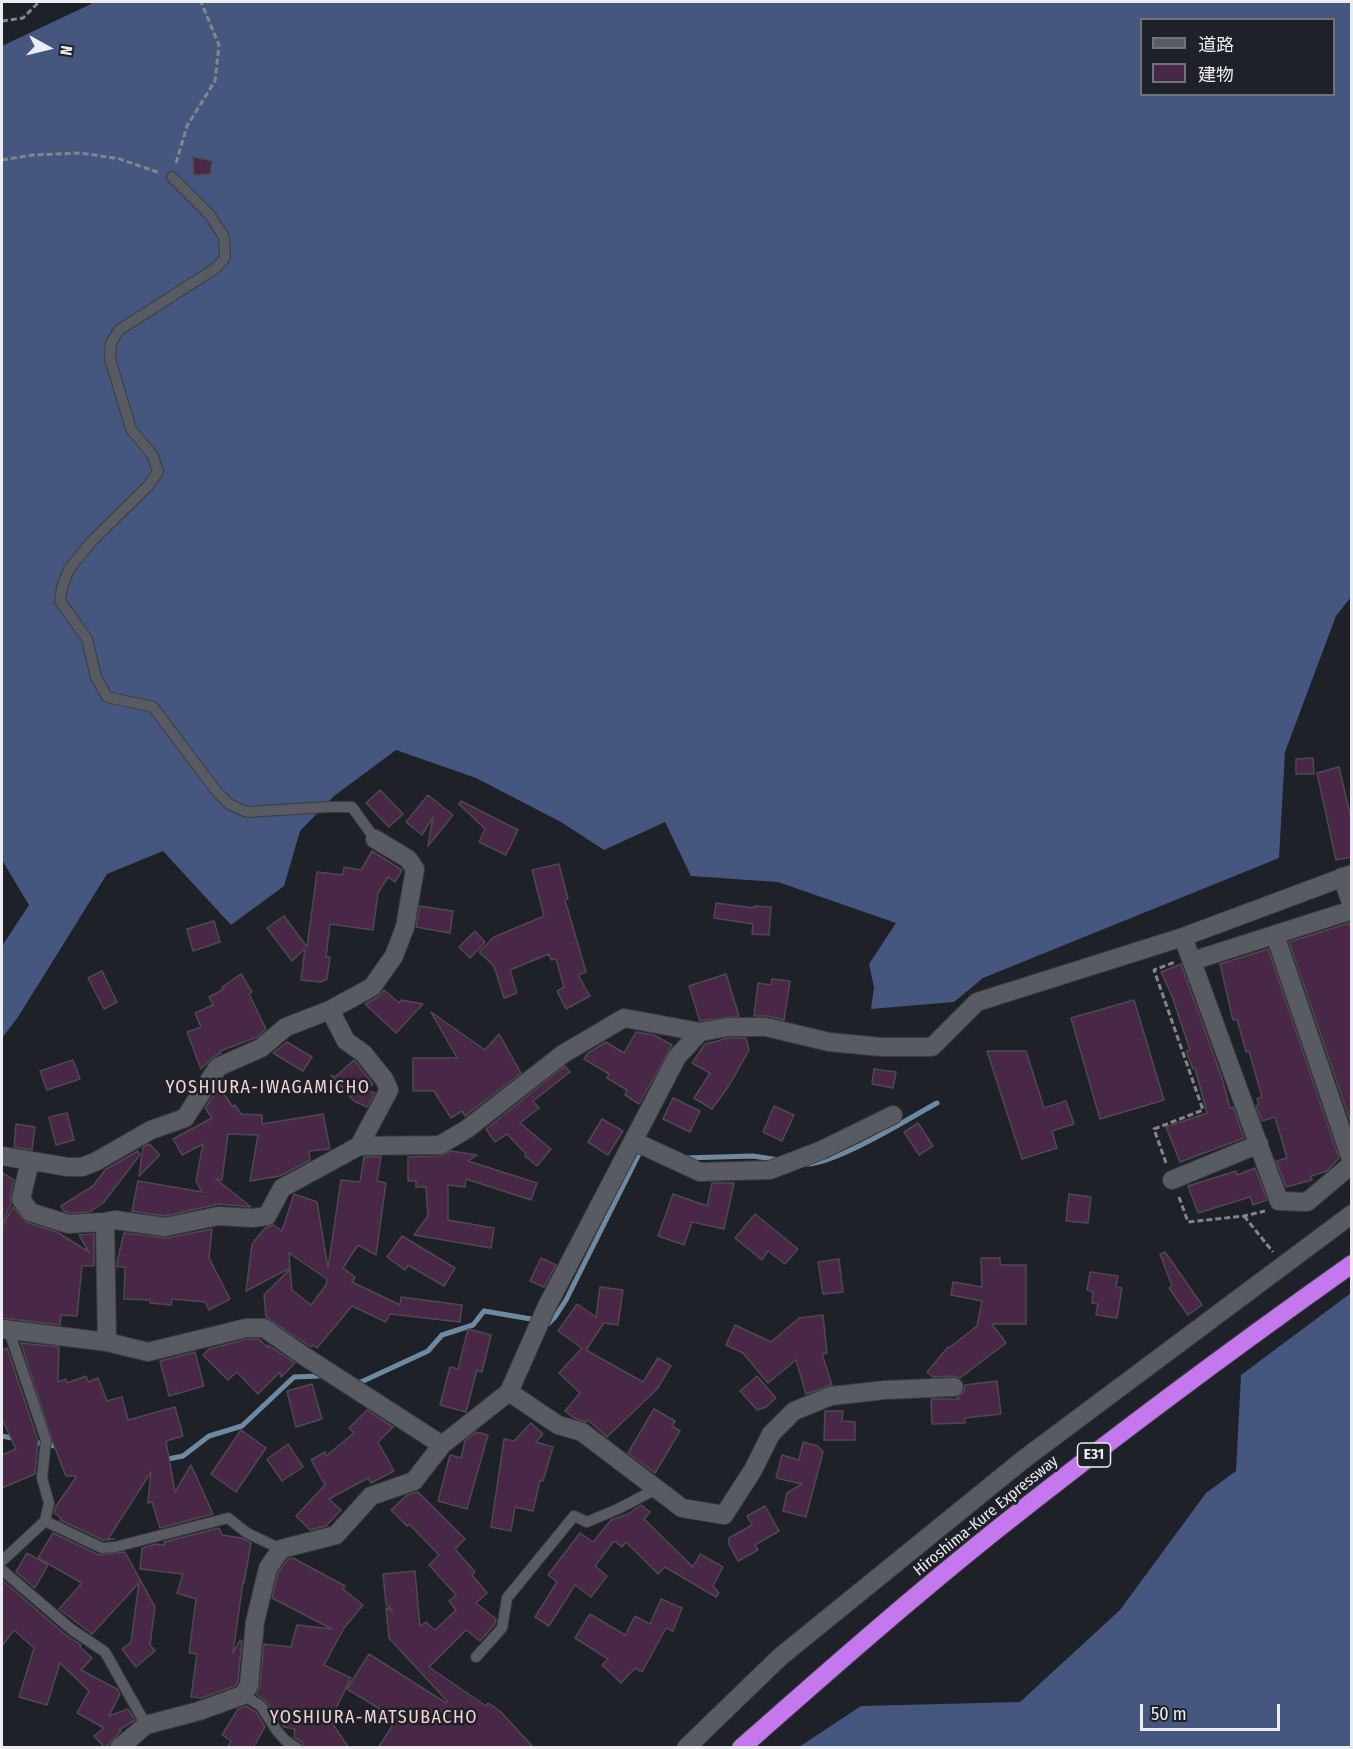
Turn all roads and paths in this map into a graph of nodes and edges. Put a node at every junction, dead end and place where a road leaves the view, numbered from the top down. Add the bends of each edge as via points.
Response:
1 (39, 2) edge
2 (201, 2) edge
3 (2, 21) edge
4 (2, 160) edge
5 (172, 177) junction
6 (375, 838) joint
7 (1347, 876) edge
8 (1352, 905) edge
9 (1352, 910) edge
10 (1275, 934) junction
11 (1183, 937) junction
12 (1191, 959) junction
13 (330, 1010) junction
14 (700, 1032) junction
15 (892, 1115) dead end
16 (633, 1141) junction
17 (1259, 1144) junction
18 (359, 1146) junction
19 (2, 1156) edge
20 (30, 1161) junction
21 (1352, 1163) edge
22 (1172, 1179) junction
23 (1279, 1201) junction
24 (1352, 1214) edge
25 (1244, 1216) junction
26 (105, 1222) junction
27 (1352, 1264) edge
28 (1284, 1265) junction
29 (5, 1330) edge
30 (107, 1342) junction
31 (954, 1387) dead end
32 (509, 1392) junction
33 (442, 1445) junction
34 (656, 1488) junction
35 (45, 1521) junction
36 (281, 1549) junction
37 (2, 1561) edge
38 (2, 1570) edge
39 (476, 1657) dead end
40 (243, 1695) junction
41 (146, 1725) junction
42 (118, 1748) edge
43 (297, 1748) edge
44 (686, 1748) edge
45 (741, 1748) edge

1 - 3 path via 23,18
2 - 5 path via 219,45 215,81 187,126
4 - 5 path via 81,153 120,159
5 - 6 lane via 209,214 224,237 225,258 216,268 119,330 111,343 110,359 131,429 153,456 158,472 69,569 60,601 87,639 96,677 107,697 153,707 230,804 247,812 352,807
6 - 13 street via 408,859 415,869 405,927 394,957 372,987
7 - 8 street
7 - 11 street
9 - 10 street
10 - 12 street
10 - 21 street
11 - 12 street
11 - 14 street via 977,1002 932,1047 829,1042 766,1027
12 - 17 street
12 - 22 path via 1154,970 1203,1110 1154,1130
13 - 18 street via 346,1041 363,1053 389,1090
13 - 20 street via 286,1027 261,1048 219,1067 185,1118 82,1167
14 - 16 street via 677,1057
14 - 18 street via 624,1018 563,1054 441,1145
15 - 16 street via 822,1150 770,1170 700,1172
16 - 32 street via 547,1306
17 - 22 street
17 - 23 street
18 - 26 street via 282,1188 267,1216 218,1216 165,1227
19 - 20 street
20 - 26 street via 21,1199 30,1212 68,1224
21 - 23 street via 1307,1202
22 - 25 path via 1188,1222
23 - 25 path via 1272,1209
24 - 28 street
25 - 28 path
26 - 30 street
27 - 45 highway, Hiroshima-Kure Expressway / E31 via 1237,1345 1009,1520
28 - 44 street via 1023,1459 780,1657
29 - 30 street
29 - 35 lane via 46,1440 42,1479 49,1503
30 - 33 street via 148,1352 246,1328 264,1328
31 - 34 street via 831,1396 794,1411 771,1434 724,1515 682,1508
32 - 33 street
32 - 34 street via 558,1425 582,1432
33 - 36 street via 414,1481 371,1496 336,1534
34 - 39 lane via 587,1522 573,1516 507,1598 502,1628
35 - 36 lane via 102,1548 228,1518 247,1533
35 - 37 lane
36 - 40 street via 268,1569 255,1622 249,1684
38 - 41 lane via 71,1629 105,1652
40 - 41 street
40 - 43 lane via 261,1706 277,1731
41 - 42 street

